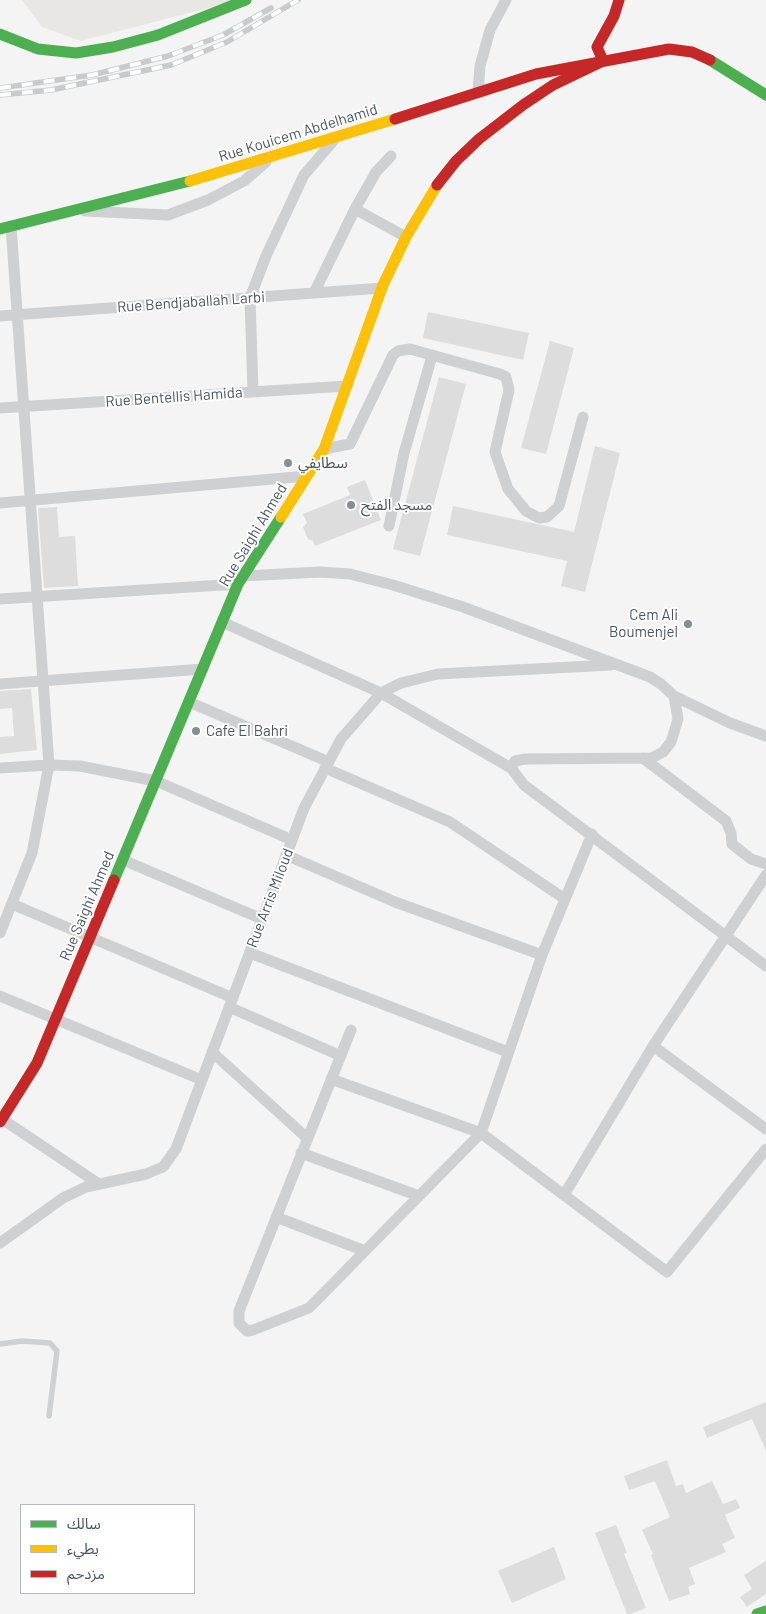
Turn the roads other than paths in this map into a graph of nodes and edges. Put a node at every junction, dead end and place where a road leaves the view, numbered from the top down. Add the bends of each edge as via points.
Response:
1 (246, 0) edge
2 (506, 0) edge
3 (619, 0) edge
4 (0, 34) edge
5 (604, 61) junction
6 (478, 92) junction
7 (766, 95) edge
8 (335, 138) junction
9 (391, 156) dead end
10 (270, 158) junction
11 (355, 209) junction
12 (70, 210) junction
13 (5, 227) edge
14 (406, 238) junction
15 (382, 288) junction
16 (314, 293) junction
17 (250, 298) junction
18 (17, 315) junction
19 (0, 316) edge
20 (432, 356) junction
21 (347, 386) junction
22 (253, 392) junction
23 (22, 406) junction
24 (0, 408) edge
25 (583, 416) dead end
26 (324, 450) junction
27 (307, 476) junction
28 (29, 502) junction
29 (0, 503) edge
30 (389, 526) dead end
31 (241, 580) junction
32 (37, 597) junction
33 (0, 599) edge
34 (222, 622) junction
35 (615, 665) junction
36 (203, 669) junction
37 (42, 681) junction
38 (0, 684) edge
39 (381, 693) junction
40 (674, 696) junction
41 (189, 702) junction
42 (766, 736) edge
43 (643, 758) junction
44 (49, 765) junction
45 (327, 765) junction
46 (0, 768) edge
47 (511, 768) junction
48 (156, 781) junction
49 (592, 834) junction
50 (292, 840) junction
51 (286, 855) junction
52 (123, 860) junction
53 (766, 864) edge
54 (766, 875) edge
55 (565, 899) junction
56 (12, 904) junction
57 (262, 919) junction
58 (0, 933) edge
59 (726, 935) junction
60 (90, 939) junction
61 (250, 952) junction
62 (542, 955) junction
63 (766, 966) edge
64 (0, 996) edge
65 (231, 1002) junction
66 (56, 1019) junction
67 (351, 1030) dead end
68 (654, 1046) junction
69 (212, 1052) junction
70 (508, 1052) junction
71 (341, 1056) junction
72 (331, 1079) junction
73 (202, 1080) junction
74 (1, 1120) edge
75 (766, 1129) edge
76 (481, 1133) junction
77 (307, 1138) junction
78 (766, 1149) edge
79 (301, 1153) junction
80 (99, 1184) junction
81 (564, 1195) junction
82 (419, 1196) junction
83 (276, 1217) junction
84 (0, 1243) edge
85 (364, 1251) junction
86 (0, 1344) edge
87 (50, 1416) dead end
88 (766, 1611) edge
89 (757, 1614) edge

1 - 4 street via 158,35 76,53 38,49
2 - 6 street via 490,30 480,66
3 - 5 street via 597,47
5 - 6 street, Rue Kouicem Abdelhamid via 536,74
5 - 7 street via 669,49 692,52
5 - 14 street, Rue Saighi Ahmed via 553,85 479,139 432,191
6 - 8 street, Rue Kouicem Abdelhamid
8 - 10 street, Rue Kouicem Abdelhamid
8 - 17 street via 304,175
9 - 11 street via 376,172
10 - 12 street, Rue Kouicem Abdelhamid via 180,184
10 - 12 street via 244,181 208,200 168,215
11 - 14 street
11 - 16 street
12 - 13 street, Rue Kouicem Abdelhamid
13 - 18 street
14 - 15 street, Rue Saighi Ahmed
15 - 16 street, Rue Bendjaballah Larbi
15 - 21 street, Rue Saighi Ahmed
16 - 17 street, Rue Bendjaballah Larbi
17 - 18 street, Rue Bendjaballah Larbi
17 - 22 street
18 - 19 street, Rue Bendjaballah Larbi
18 - 23 street
20 - 25 street via 506,377 509,390 494,452 508,489 526,511 539,518 553,514 559,506
20 - 26 street via 410,349 398,351 350,444
20 - 30 street via 404,453
21 - 22 street, Rue Bentellis Hamida
21 - 26 street, Rue Saighi Ahmed
22 - 23 street, Rue Bentellis Hamida
23 - 24 street, Rue Bentellis Hamida
23 - 28 street
26 - 27 street, Rue Saighi Ahmed
27 - 28 street
27 - 31 street, Rue Saighi Ahmed
28 - 29 street
28 - 32 street
31 - 32 street
31 - 34 street, Rue Saighi Ahmed
31 - 35 street via 320,572 350,574 463,607
32 - 33 street
32 - 37 street
34 - 36 street, Rue Saighi Ahmed
34 - 39 street
35 - 39 street, Rue Arris Miloud via 438,674 400,683
35 - 40 street via 650,678
36 - 37 street
36 - 41 street, Rue Saighi Ahmed
37 - 38 street
37 - 44 street
39 - 45 street, Rue Arris Miloud via 341,738
39 - 47 street
40 - 42 street
40 - 43 street via 678,719 671,742 663,752 652,758
41 - 45 street
41 - 48 street, Rue Saighi Ahmed
43 - 47 street via 525,759 515,761
43 - 53 street via 726,821 732,844 751,859
44 - 46 street
44 - 48 street via 80,766
44 - 56 street via 32,853
45 - 50 street, Rue Arris Miloud via 304,808
45 - 55 street via 450,822
47 - 49 street via 524,785
48 - 50 street
48 - 52 street, Rue Saighi Ahmed
49 - 55 street
49 - 59 street
50 - 51 street, Rue Arris Miloud
51 - 57 street, Rue Arris Miloud
51 - 62 street via 395,902
52 - 57 street
52 - 60 street, Rue Saighi Ahmed
54 - 59 street
55 - 62 street
56 - 58 street
56 - 60 street
57 - 61 street, Rue Arris Miloud
59 - 63 street
59 - 68 street
60 - 65 street
60 - 66 street, Rue Saighi Ahmed
61 - 65 street, Rue Arris Miloud
61 - 70 street
62 - 70 street
64 - 66 street
65 - 69 street, Rue Arris Miloud
65 - 71 street
66 - 73 street
66 - 74 street, Rue Saighi Ahmed via 37,1063
67 - 71 street
68 - 75 street
68 - 81 street
69 - 73 street, Rue Arris Miloud
69 - 77 street
70 - 76 street
71 - 72 street
72 - 76 street
72 - 77 street
73 - 80 street, Rue Arris Miloud via 176,1148 163,1167
74 - 80 street
76 - 81 street
76 - 82 street
77 - 79 street
78 - 81 street via 667,1272
79 - 82 street
79 - 83 street
80 - 84 street, Rue Arris Miloud via 63,1198
82 - 85 street
83 - 85 street
83 - 85 street via 238,1310 239,1323 247,1331 309,1308
86 - 87 lane via 22,1341 50,1343 56,1351
88 - 89 street

